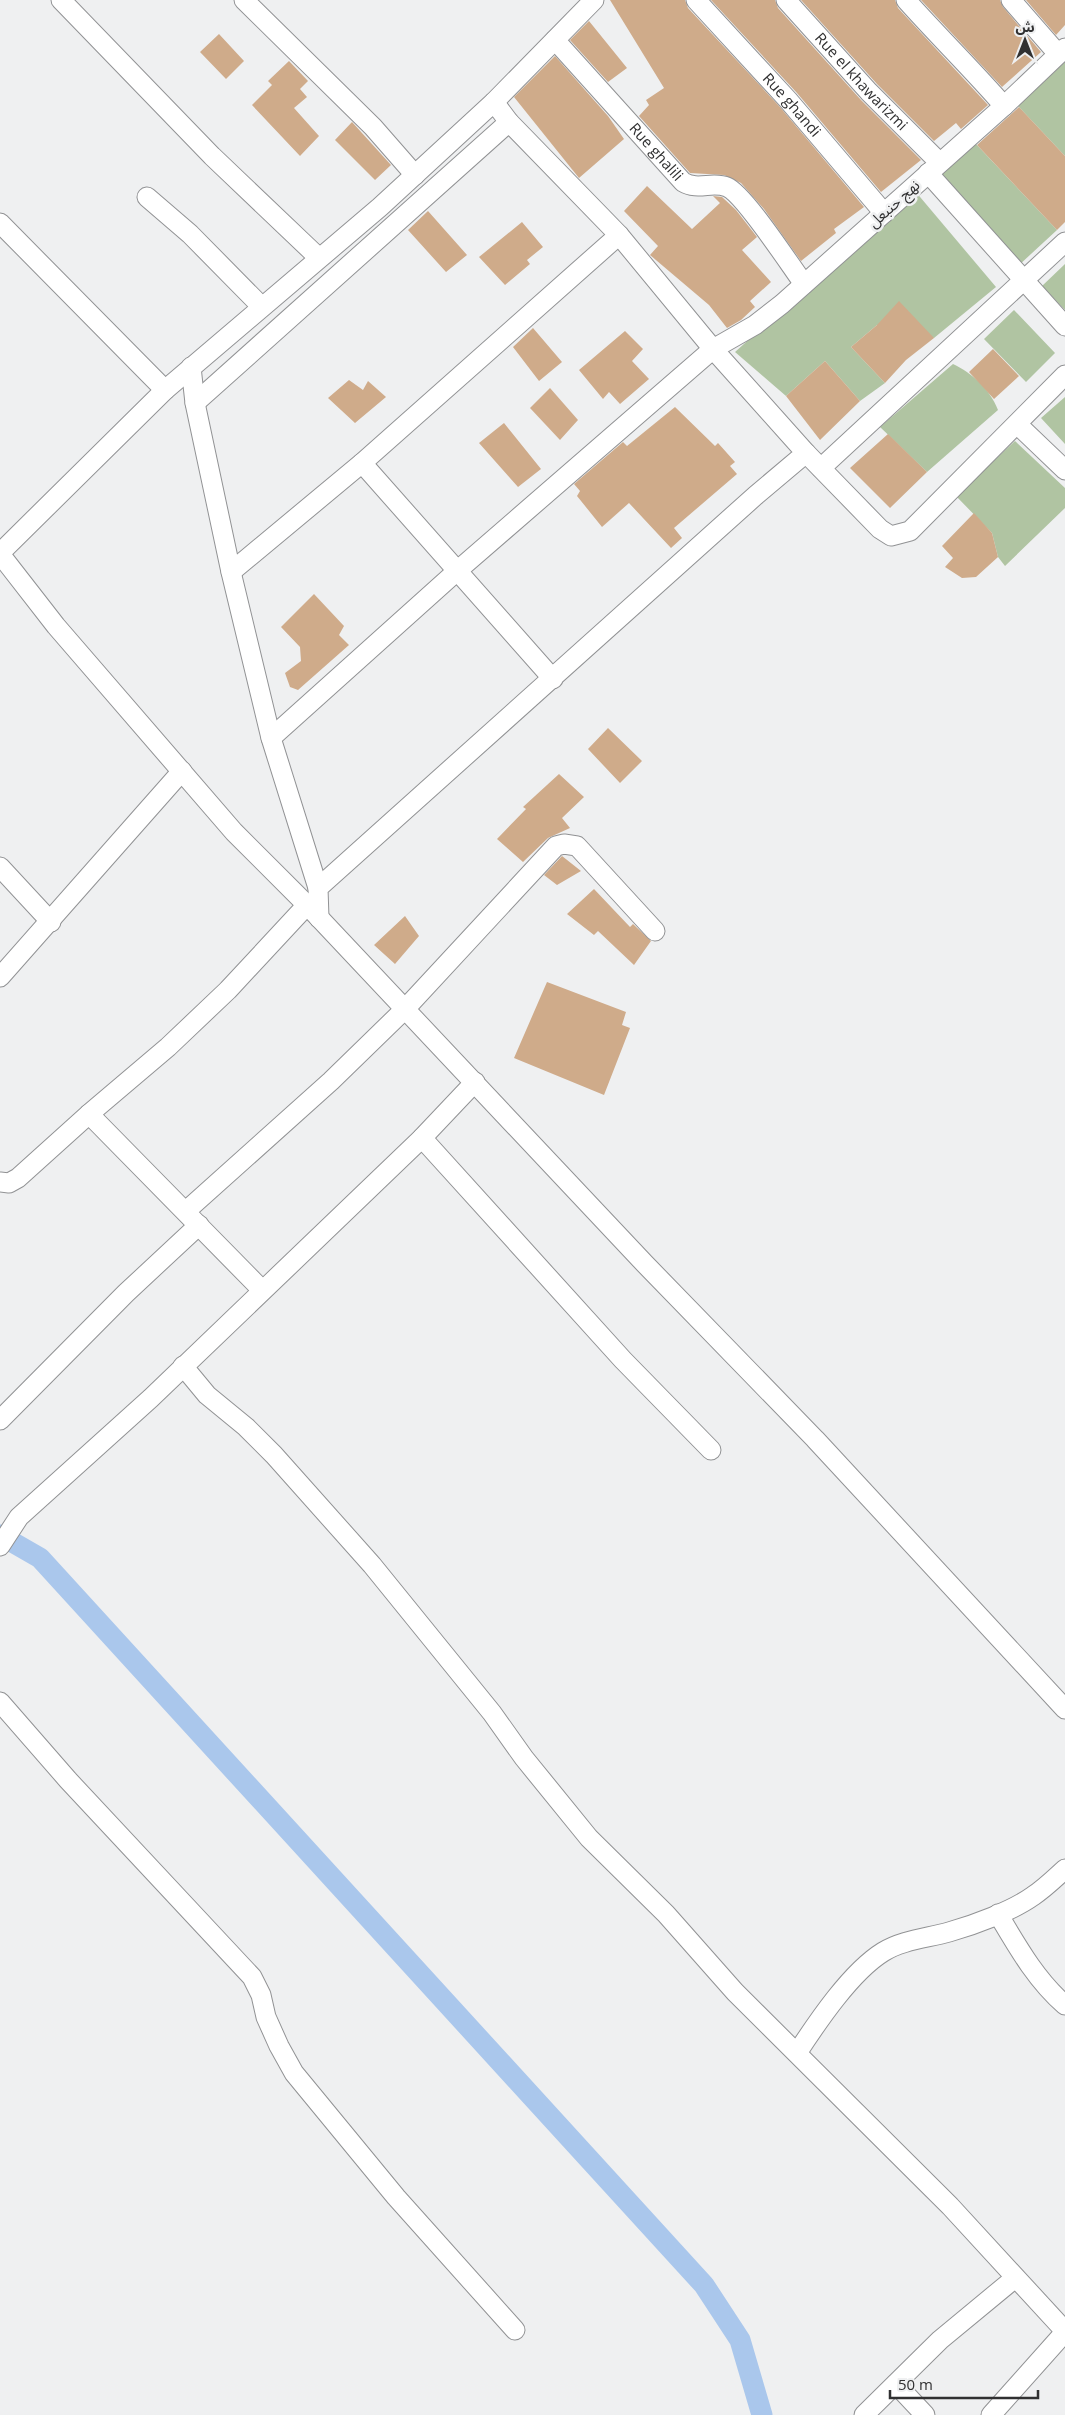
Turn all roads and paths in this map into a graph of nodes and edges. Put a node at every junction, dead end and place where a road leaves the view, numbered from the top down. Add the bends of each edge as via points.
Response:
1 (61, 0) edge
2 (244, 0) edge
3 (594, 0) edge
4 (696, 0) edge
5 (786, 0) edge
6 (906, 0) edge
7 (1011, 0) edge
8 (554, 40) junction
9 (1062, 51) edge
10 (494, 102) junction
11 (1004, 106) junction
12 (509, 122) junction
13 (934, 168) junction
14 (415, 175) junction
15 (147, 197) dead end
16 (884, 213) junction
17 (0, 223) edge
18 (619, 235) junction
19 (1065, 242) edge
20 (318, 257) junction
21 (1023, 279) junction
22 (804, 284) junction
23 (261, 306) junction
24 (1065, 326) edge
25 (714, 349) junction
26 (191, 367) junction
27 (1065, 375) edge
28 (165, 390) junction
29 (195, 403) junction
30 (1017, 424) junction
31 (806, 453) junction
32 (362, 463) junction
33 (821, 468) junction
34 (1065, 470) edge
35 (0, 554) edge
36 (457, 571) junction
37 (231, 572) junction
38 (553, 679) junction
39 (271, 738) junction
40 (182, 771) junction
41 (0, 867) edge
42 (318, 888) junction
43 (313, 912) junction
44 (51, 922) junction
45 (655, 931) dead end
46 (0, 977) edge
47 (405, 1009) junction
48 (475, 1082) junction
49 (90, 1114) junction
50 (422, 1138) junction
51 (0, 1182) edge
52 (186, 1211) junction
53 (199, 1225) junction
54 (262, 1290) junction
55 (184, 1366) junction
56 (0, 1420) edge
57 (711, 1450) dead end
58 (0, 1546) edge
59 (0, 1702) edge
60 (1065, 1708) edge
61 (1065, 1869) edge
62 (998, 1914) junction
63 (1065, 2005) edge
64 (797, 2053) junction
65 (1014, 2278) junction
66 (515, 2330) dead end
67 (1065, 2331) edge
68 (896, 2384) junction
69 (864, 2415) edge
70 (924, 2415) edge
71 (991, 2415) edge

1 - 20 street via 212,156
2 - 14 street via 373,127
3 - 8 street
4 - 16 street, Rue ghandi via 788,100
5 - 13 street, Rue el khawarizmi
6 - 11 street
7 - 9 street
8 - 10 street
8 - 22 street, Rue ghalili via 683,182 697,187 720,184 737,193
9 - 11 street, نهج حنبعل
10 - 12 street
10 - 14 street
11 - 13 street, نهج حنبعل
12 - 18 street
12 - 29 street
13 - 16 street, نهج حنبعل
13 - 21 street, Rue el khawarizmi
14 - 20 street
15 - 23 street via 190,234
16 - 22 street, نهج حنبعل
17 - 28 street
18 - 25 street
18 - 32 street
19 - 21 street
20 - 23 street
21 - 24 street, Rue el khawarizmi
21 - 33 street
22 - 25 street, نهج حنبعل via 755,325
23 - 26 street
25 - 31 street
25 - 36 street, نهج حنبعل
26 - 28 street
26 - 29 street
27 - 30 street
28 - 35 street
29 - 37 street
30 - 33 street via 910,531 901,535 891,536 880,529
30 - 34 street
31 - 33 street
31 - 38 street
32 - 36 street
32 - 37 street
35 - 40 street via 56,626
36 - 38 street
36 - 39 street, نهج حنبعل
37 - 39 street
38 - 42 street
39 - 42 street
40 - 43 street via 234,832
40 - 44 street
41 - 44 street
42 - 43 street
43 - 47 street
43 - 49 street via 168,1047
44 - 46 street
45 - 47 street via 577,846 560,844
47 - 48 street
47 - 52 street via 331,1081
48 - 50 street
48 - 60 street via 815,1439
49 - 51 street via 18,1178 10,1183
49 - 52 street
50 - 54 street
50 - 57 street via 623,1360
52 - 53 street
53 - 54 street
53 - 56 street via 126,1293
54 - 55 street
55 - 58 street via 20,1517
55 - 64 street via 207,1395 274,1455 372,1565 589,1838
59 - 66 street via 68,1780 252,1977 278,2046 294,2073 396,2198
61 - 62 street via 1032,1897
62 - 63 street via 1022,1955 1052,1994
62 - 64 street via 884,1952 841,1993
64 - 65 street via 950,2206
65 - 67 street
65 - 68 street via 940,2340
67 - 71 street
68 - 69 street
68 - 70 street

